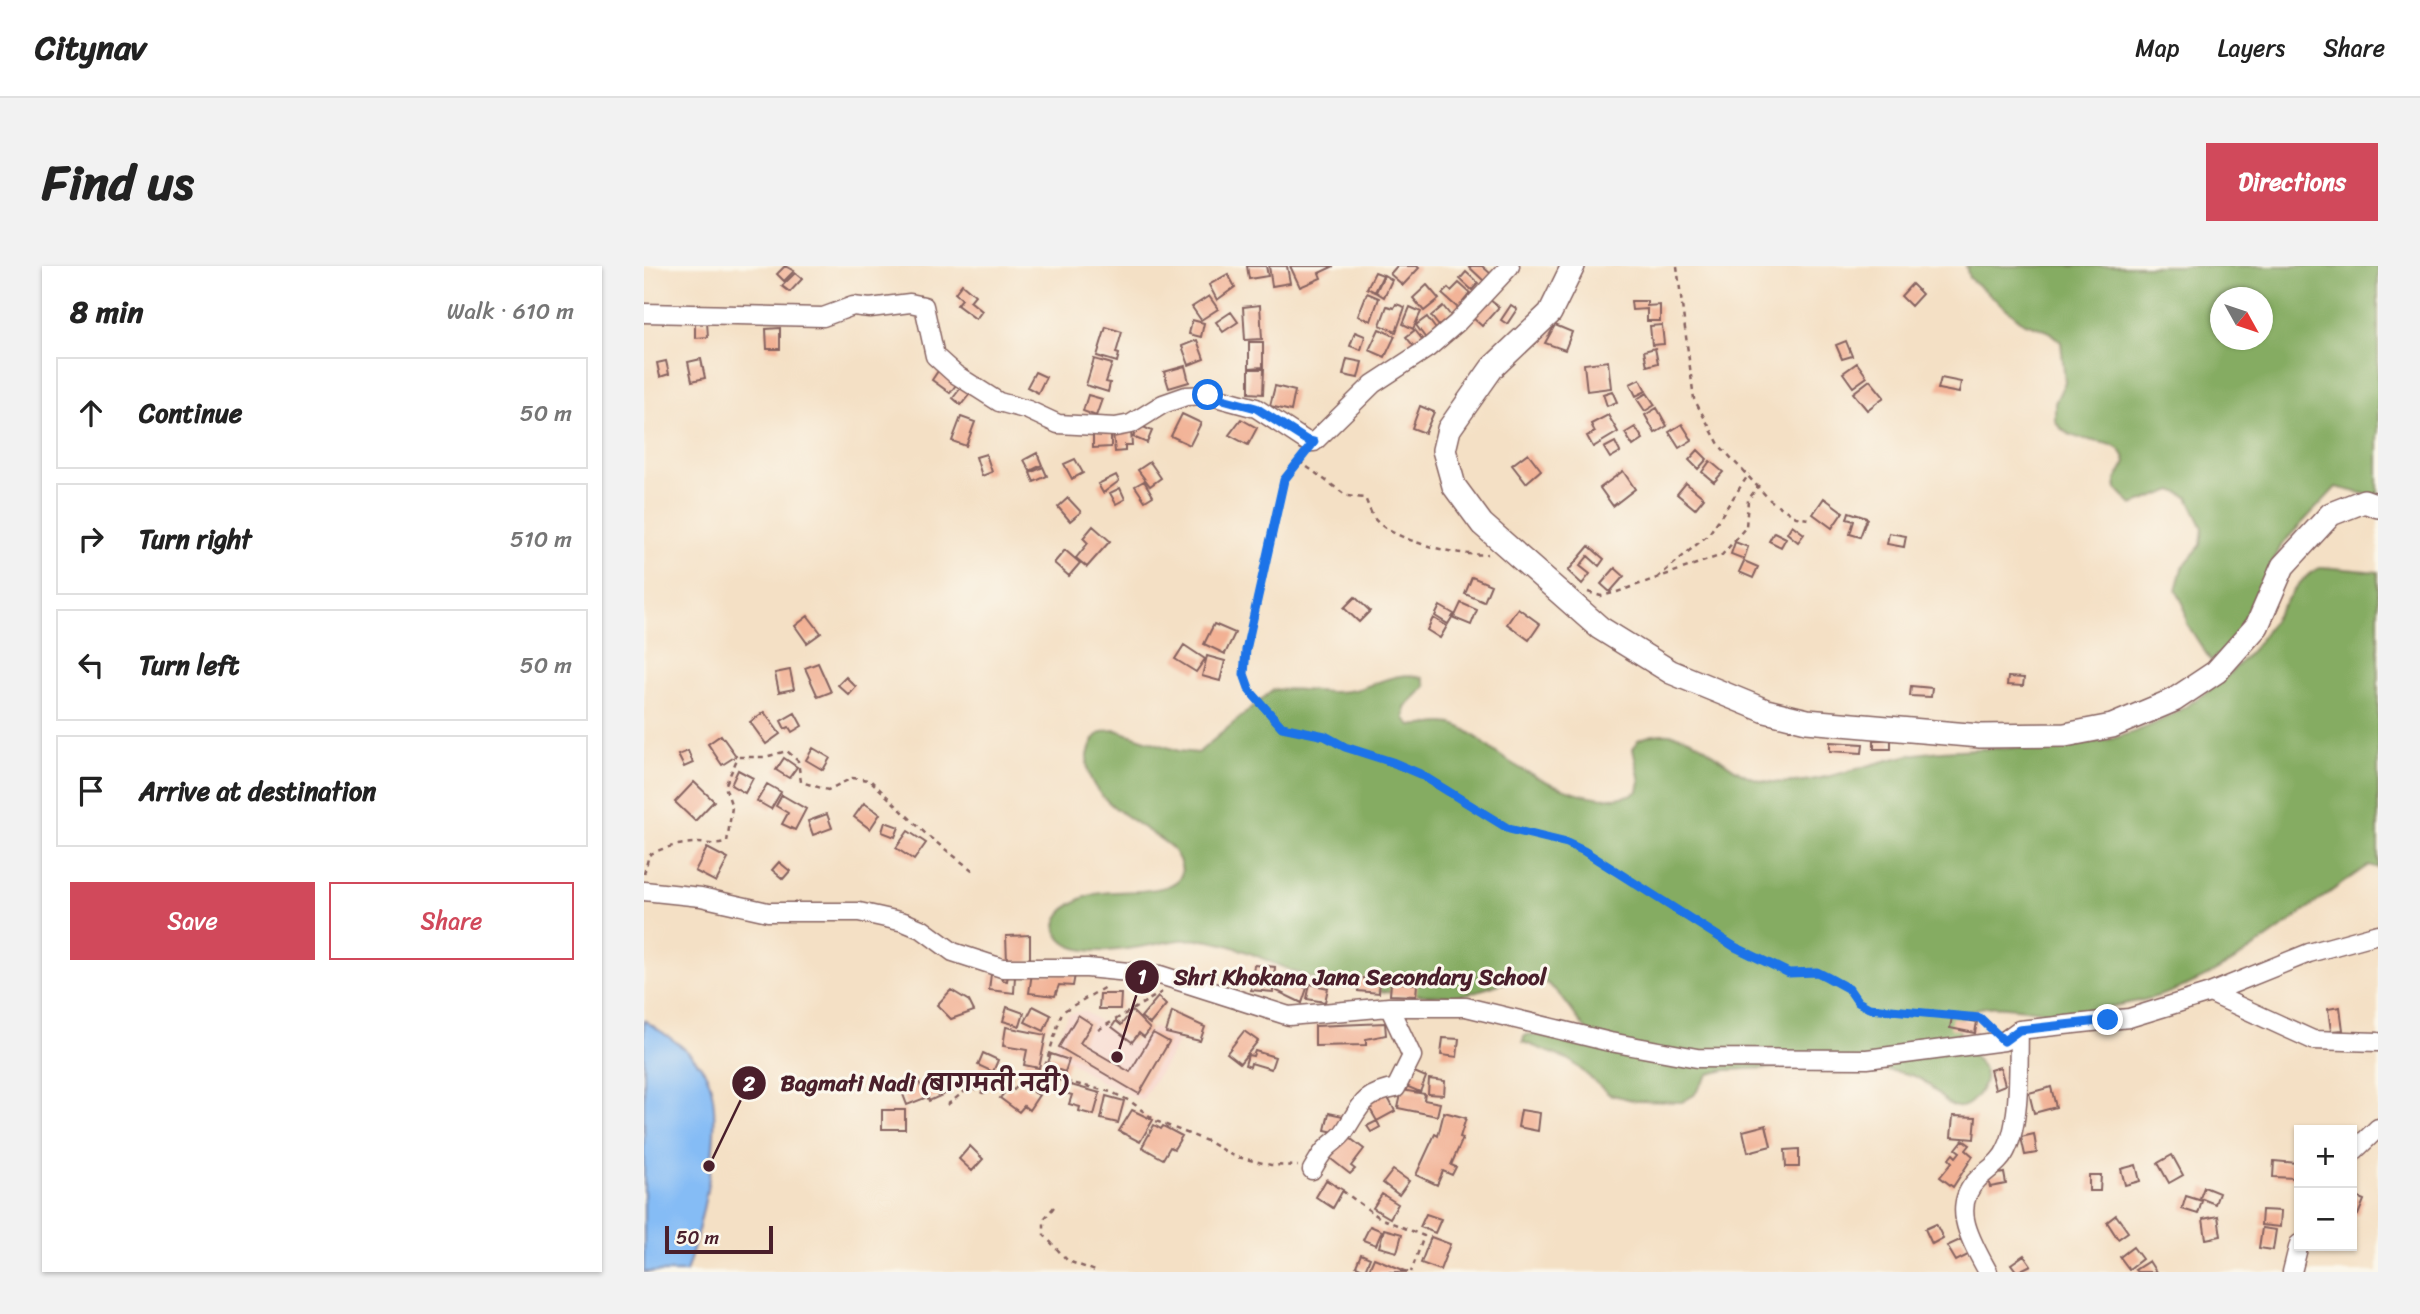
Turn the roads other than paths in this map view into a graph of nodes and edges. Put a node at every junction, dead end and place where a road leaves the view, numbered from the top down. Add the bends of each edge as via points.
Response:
1 (1510, 266) edge
2 (1573, 266) edge
3 (644, 313) edge
4 (2378, 506) edge
5 (644, 891) edge
6 (2378, 934) edge
7 (2210, 993) junction
8 (1389, 1007) junction
9 (2011, 1035) junction
10 (2378, 1042) edge
11 (2378, 1128) edge
12 (2357, 1148) edge
13 (1312, 1170) road end
14 (2297, 1251) edge
15 (1988, 1272) edge
16 (2292, 1272) edge

1 - 3 street via 1457,323 1429,348 1373,384 1314,442 1256,408 1208,395 1163,404 1131,424 1058,424 999,402 955,374 935,356 924,306 910,303 870,309 853,306 823,317
2 - 4 main road via 1549,313 1492,368 1449,429 1444,450 1454,486 1465,504 1512,551 1600,628 1639,655 1737,702 1807,721 1952,734 2045,737 2082,733 2138,717 2206,680 2234,655 2257,626 2283,566 2331,514 2364,501
5 - 8 street via 701,897 768,912 859,912 904,922 953,952 1002,968 1087,968 1160,975 1289,1016
6 - 7 street via 2309,953
7 - 9 street via 2129,1018
7 - 10 street via 2313,1040
8 - 9 street via 1466,1007 1697,1058 1867,1059
8 - 13 street via 1412,1056 1407,1069 1396,1088 1378,1091 1364,1100
9 - 15 street via 2018,1096 2008,1147 1996,1166 1966,1192 1962,1207
11 - 12 street
14 - 16 street

